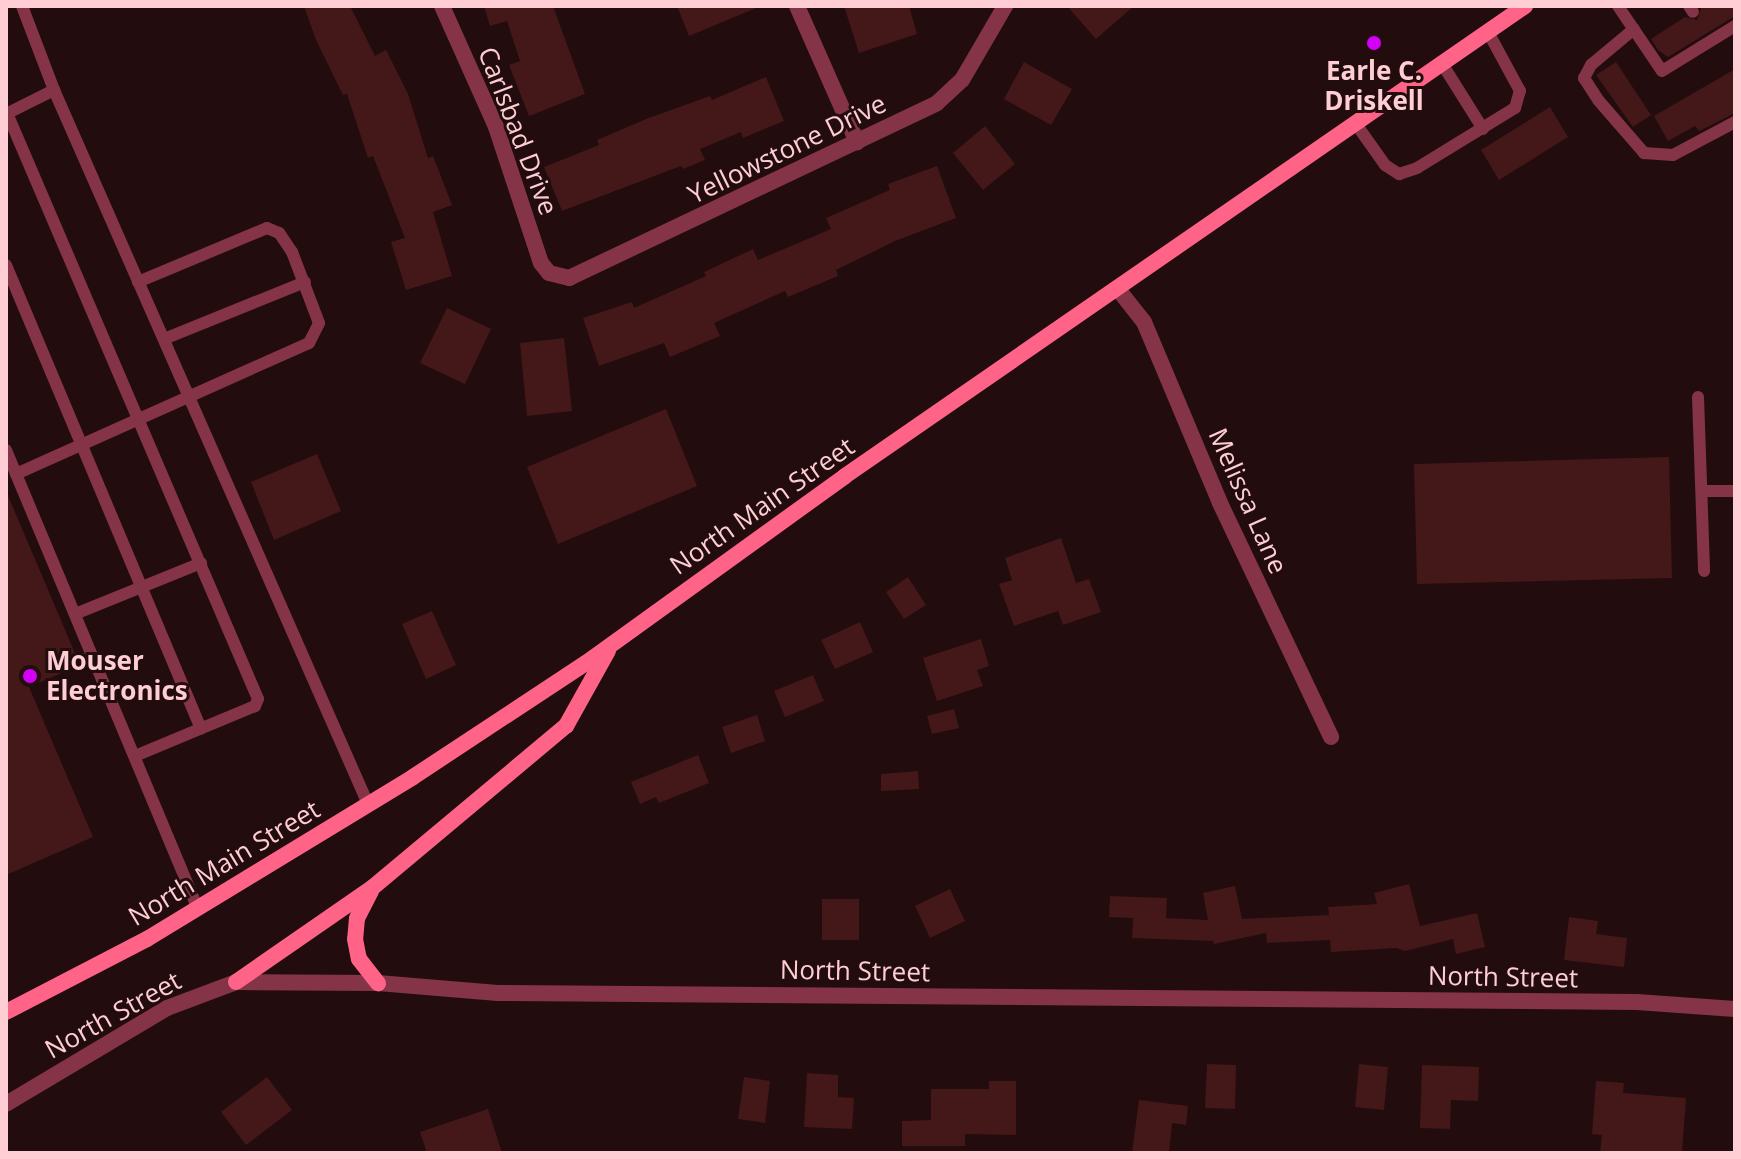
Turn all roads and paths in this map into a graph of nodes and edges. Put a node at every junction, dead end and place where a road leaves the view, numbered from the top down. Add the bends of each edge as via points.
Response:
1 (22, 6) edge
2 (442, 6) edge
3 (797, 6) edge
4 (1005, 6) edge
5 (1525, 6) edge
6 (1618, 6) edge
7 (1735, 26) edge
8 (1634, 29) junction
9 (1487, 30) junction
10 (1441, 62) junction
11 (54, 90) junction
12 (6, 113) edge
13 (1735, 122) edge
14 (1356, 124) junction
15 (1483, 129) junction
16 (857, 142) junction
17 (6, 265) edge
18 (549, 273) joint
19 (138, 282) junction
20 (305, 282) junction
21 (1117, 288) junction
22 (164, 339) junction
23 (188, 395) junction
24 (1698, 397) dead end
25 (139, 418) junction
26 (81, 444) junction
27 (6, 450) edge
28 (16, 474) junction
29 (1702, 491) junction
30 (1735, 491) edge
31 (201, 563) junction
32 (1704, 571) dead end
33 (142, 587) junction
34 (75, 614) junction
35 (611, 646) junction
36 (201, 729) junction
37 (1331, 737) dead end
38 (135, 756) junction
39 (368, 804) junction
40 (372, 888) junction
41 (198, 908) junction
42 (236, 982) junction
43 (378, 983) junction
44 (1735, 1009) edge
45 (6, 1012) edge
46 (6, 1104) edge

1 - 11 lane
2 - 18 street, Carlsbad Drive via 496,127 541,263
3 - 16 street
4 - 16 street, Yellowstone Drive via 962,80 937,103
5 - 9 main road, North Main Street
6 - 8 lane
7 - 8 lane via 1711,36 1662,71
8 - 13 lane via 1591,65 1584,78 1644,153 1673,155
9 - 10 main road, North Main Street
9 - 15 lane via 1520,91 1515,108
10 - 14 main road, North Main Street
10 - 15 lane
11 - 12 lane
11 - 19 lane
12 - 25 lane
14 - 15 lane via 1385,165 1399,174
14 - 21 main road, North Main Street
16 - 18 street, Yellowstone Drive via 578,276
17 - 26 lane
19 - 20 lane via 267,228 279,233
19 - 22 lane
20 - 22 lane
20 - 23 lane via 319,323 309,343
21 - 35 main road, North Main Street
21 - 37 street, Melissa Lane via 1144,322 1220,503
22 - 23 lane
23 - 25 lane
23 - 39 lane
24 - 29 lane
25 - 26 lane
25 - 31 lane
26 - 28 lane
26 - 33 lane
27 - 28 lane
28 - 34 lane
29 - 30 lane
29 - 32 lane
31 - 33 lane
31 - 36 lane via 258,699 255,706
33 - 34 lane
33 - 36 lane
34 - 38 lane
35 - 39 main road, North Main Street
35 - 40 main road via 566,726
36 - 38 lane
38 - 41 lane
39 - 41 main road, North Main Street
40 - 42 main road
40 - 43 main road via 357,918 355,939 359,959
41 - 45 main road, North Main Street
42 - 43 street, North Street
42 - 46 street, North Street via 167,1008
43 - 44 street, North Street via 498,993 1637,1002

